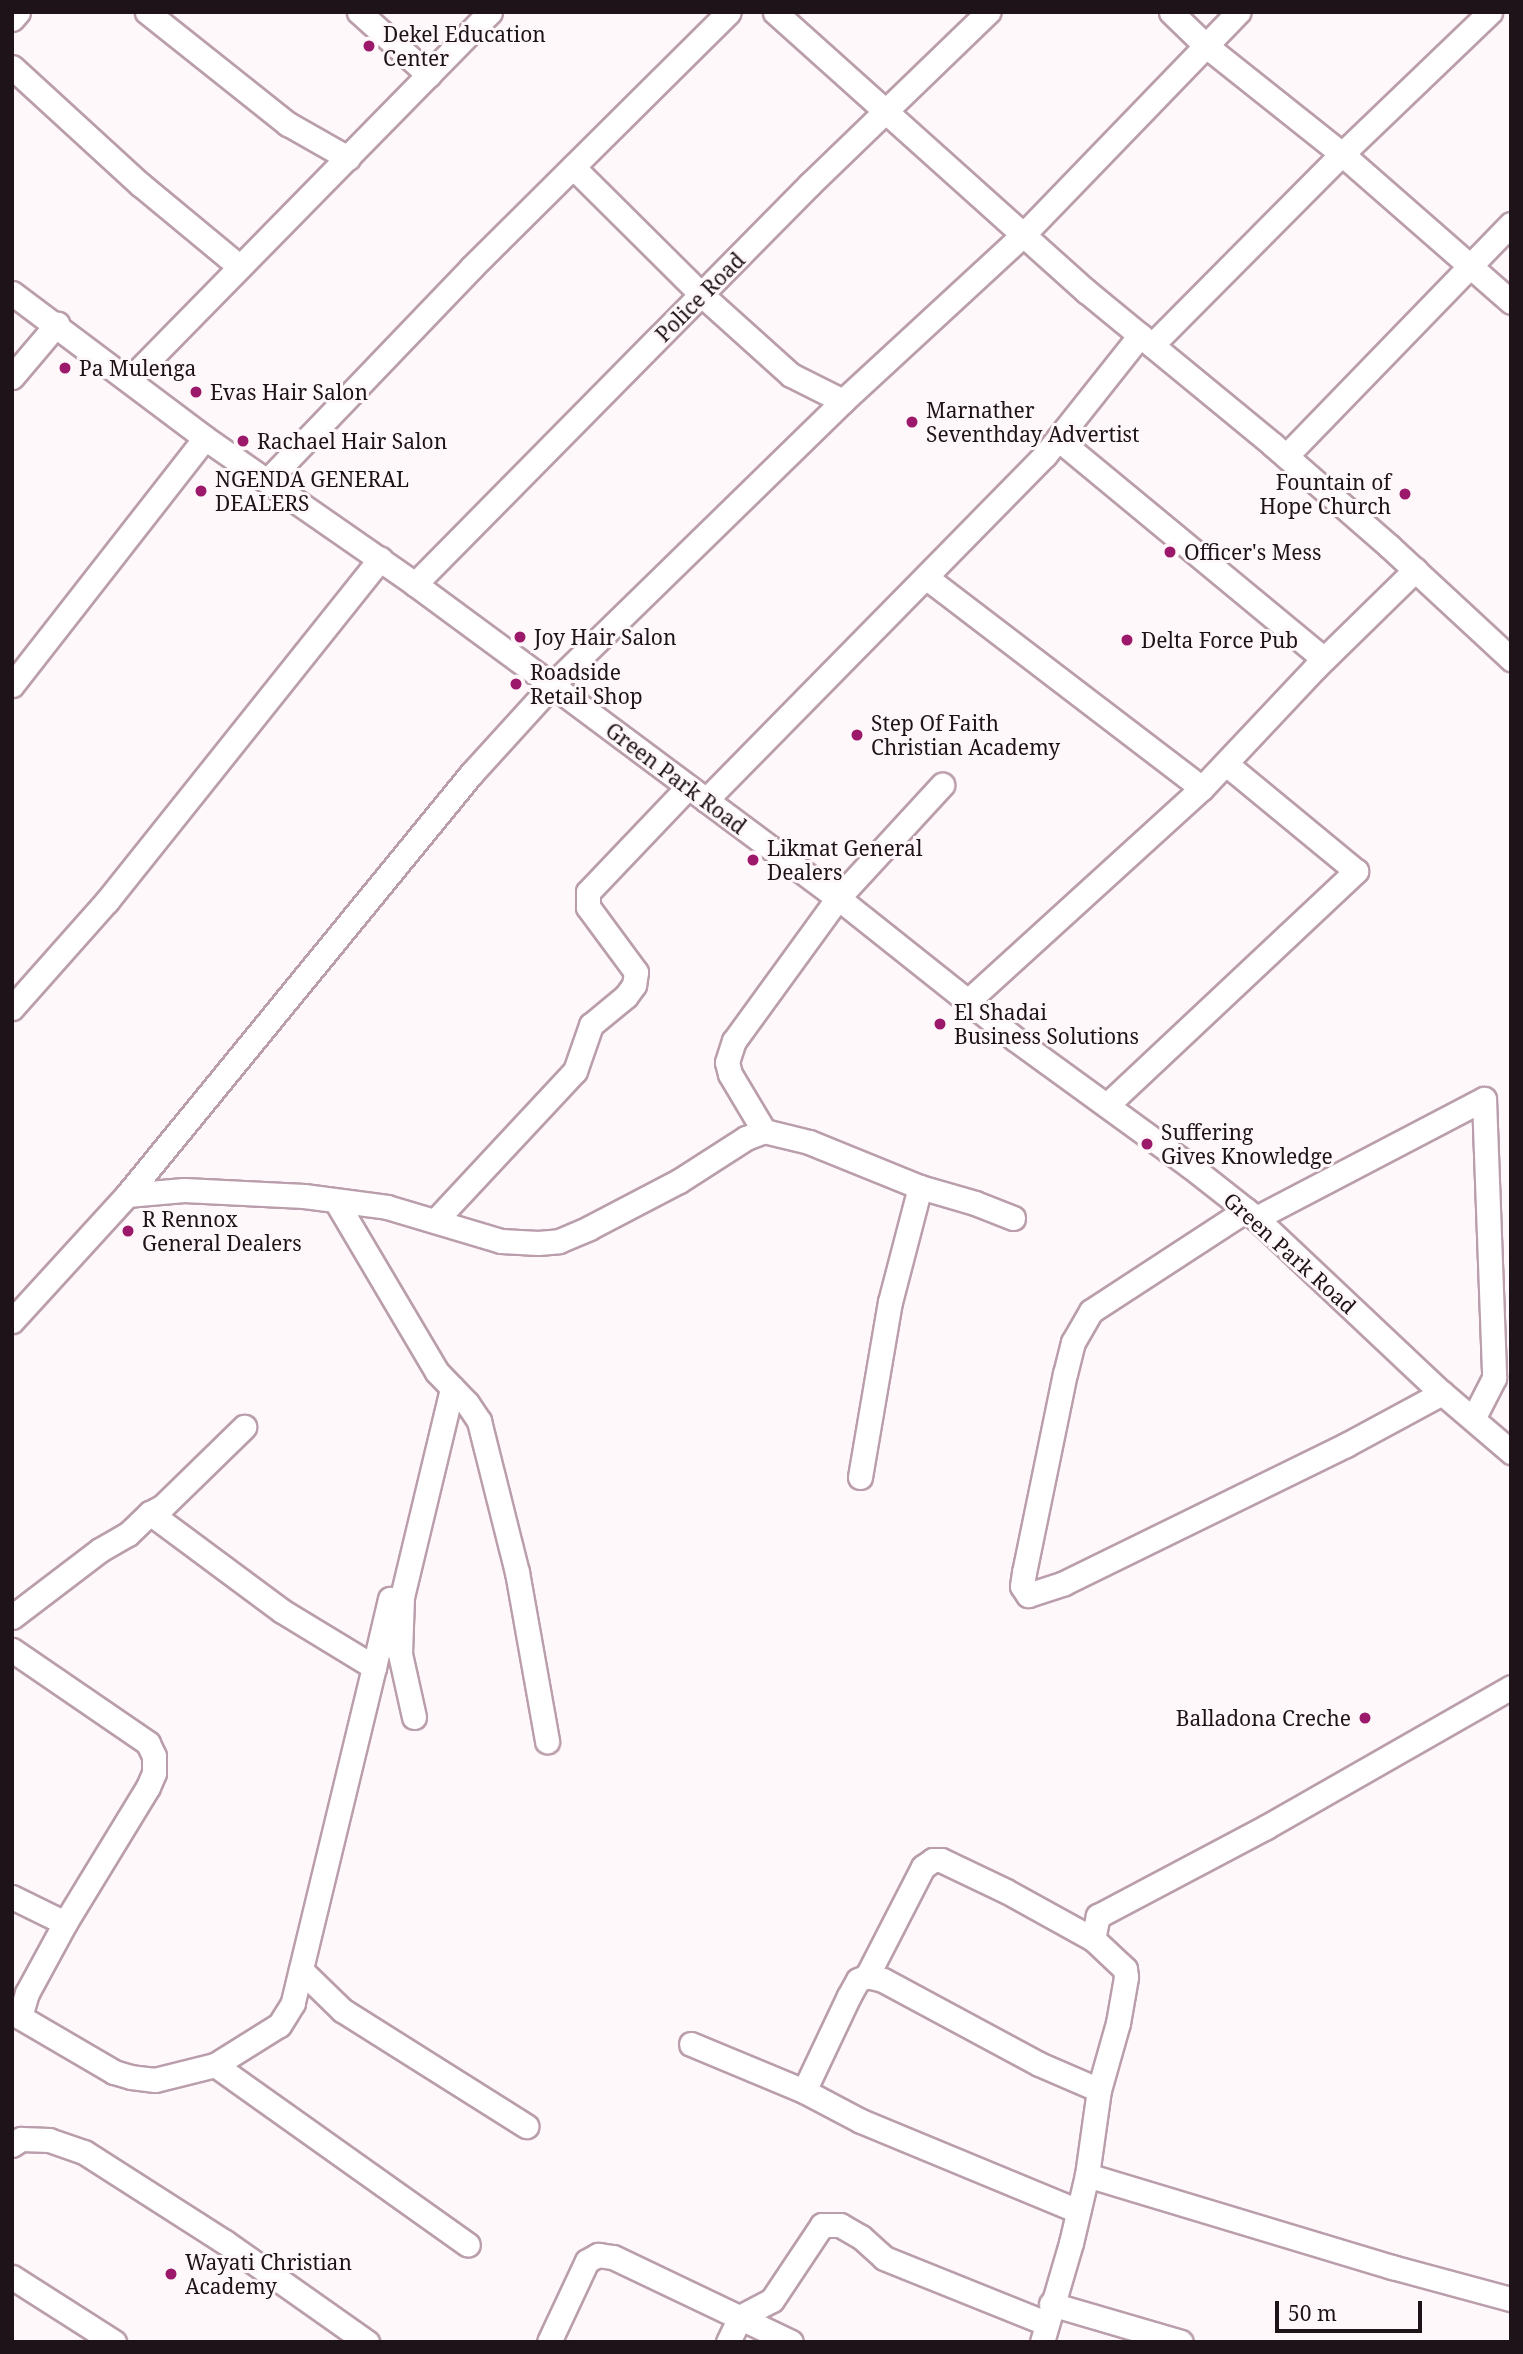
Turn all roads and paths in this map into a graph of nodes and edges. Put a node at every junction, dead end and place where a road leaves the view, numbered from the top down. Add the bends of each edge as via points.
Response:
1 (18, 12) edge
2 (147, 12) edge
3 (359, 12) edge
4 (490, 12) edge
5 (729, 12) edge
6 (775, 12) edge
7 (988, 12) edge
8 (1171, 12) edge
9 (1238, 12) edge
10 (1490, 12) edge
11 (12, 19) edge
12 (1205, 45) junction
13 (12, 67) edge
14 (429, 75) junction
15 (884, 113) junction
16 (1342, 154) junction
17 (348, 158) junction
18 (573, 167) junction
19 (1511, 224) edge
20 (1023, 235) junction
21 (239, 266) junction
22 (1468, 266) junction
23 (12, 293) edge
24 (702, 295) junction
25 (1511, 302) edge
26 (57, 324) junction
27 (1146, 340) junction
28 (12, 377) edge
29 (130, 379) junction
30 (843, 401) junction
31 (205, 438) junction
32 (1058, 439) junction
33 (1286, 456) junction
34 (268, 480) junction
35 (380, 559) junction
36 (1415, 570) junction
37 (927, 578) junction
38 (415, 584) junction
39 (1324, 659) junction
40 (1511, 659) edge
41 (12, 685) edge
42 (552, 685) junction
43 (1226, 765) junction
44 (942, 785) dead end
45 (688, 787) junction
46 (1202, 788) junction
47 (706, 800) junction
48 (838, 898) junction
49 (968, 1001) junction
50 (12, 1008) edge
51 (1107, 1105) junction
52 (764, 1131) junction
53 (920, 1187) junction
54 (127, 1195) junction
55 (337, 1203) junction
56 (1251, 1214) junction
57 (1013, 1218) dead end
58 (435, 1222) junction
59 (12, 1321) edge
60 (452, 1388) junction
61 (1442, 1394) junction
62 (1473, 1419) junction
63 (244, 1427) dead end
64 (1511, 1452) edge
65 (860, 1477) dead end
66 (413, 1505) dead end
67 (150, 1513) junction
68 (12, 1617) edge
69 (12, 1650) edge
70 (374, 1667) junction
71 (1511, 1687) edge
72 (414, 1717) dead end
73 (547, 1741) dead end
74 (12, 1897) edge
75 (65, 1923) junction
76 (1093, 1939) junction
77 (301, 1970) junction
78 (867, 1976) junction
79 (16, 2015) edge
80 (691, 2044) dead end
81 (215, 2065) junction
82 (1099, 2090) junction
83 (804, 2091) junction
84 (526, 2126) dead end
85 (12, 2145) edge
86 (1087, 2175) junction
87 (1077, 2211) junction
88 (468, 2245) dead end
89 (12, 2277) edge
90 (1511, 2299) edge
91 (740, 2317) junction
92 (1046, 2323) edge
93 (1127, 2334) edge
94 (114, 2342) edge
95 (367, 2342) edge
96 (549, 2342) edge
97 (728, 2342) edge
98 (791, 2342) edge
99 (1181, 2342) edge

1 - 11 street
2 - 17 street via 288,124
3 - 14 street
4 - 14 street
5 - 18 street
6 - 15 street
7 - 15 street, Police Road
8 - 12 street
9 - 12 street
10 - 16 street
12 - 16 street
12 - 20 street
13 - 21 street via 141,185
14 - 17 street
15 - 20 street
15 - 24 street, Police Road
16 - 22 street
16 - 27 street
17 - 21 street
18 - 24 street
18 - 34 street
19 - 22 street
20 - 27 street
20 - 30 street
21 - 29 street
22 - 25 street
22 - 33 street
23 - 26 street, Green Park Road
24 - 30 street via 791,375
24 - 38 street, Police Road
26 - 28 street
26 - 29 street, Green Park Road
27 - 32 street
27 - 33 street
29 - 31 street, Green Park Road
30 - 42 street
31 - 34 street, Green Park Road
31 - 41 street
32 - 37 street
32 - 39 street
33 - 36 street
34 - 35 street, Green Park Road
35 - 38 street, Green Park Road
35 - 50 street via 107,901
36 - 39 street
36 - 40 street
37 - 46 street
37 - 47 street
38 - 42 street, Green Park Road
39 - 43 street
42 - 45 street, Green Park Road
42 - 54 street via 471,774
43 - 46 street
43 - 51 street via 1356,871
44 - 48 street
45 - 47 street, Green Park Road
45 - 58 street via 588,892 589,907 635,972 634,985 591,1025 575,1071
46 - 49 street
47 - 48 street, Green Park Road
48 - 49 street, Green Park Road
48 - 52 street via 734,1041 727,1062
49 - 51 street, Green Park Road
51 - 56 street, Green Park Road
52 - 53 street via 809,1142
52 - 58 street via 679,1181 559,1241 501,1241
53 - 57 street
53 - 65 street via 890,1302
54 - 55 street via 184,1190 304,1196
54 - 59 street
55 - 58 street via 387,1207
55 - 60 street via 437,1371
56 - 61 street, Green Park Road
56 - 61 street via 1091,1311 1073,1342 1065,1373 1024,1572 1022,1586 1028,1595 1064,1583
56 - 62 street via 1484,1099 1494,1378
60 - 72 street via 402,1597 400,1654
60 - 73 street via 479,1421 517,1572
61 - 62 street, Green Park Road
62 - 64 street, Green Park Road
63 - 67 street via 162,1507
66 - 70 street
67 - 68 street via 128,1534
67 - 70 street via 282,1611
69 - 75 street via 148,1743 154,1756 148,1787
70 - 77 street
71 - 76 street via 1266,1827 1098,1916
74 - 75 street
75 - 79 street
76 - 78 street via 1006,1891 933,1860 923,1867
76 - 82 street via 1125,1969 1126,1977
77 - 81 street via 293,2003 279,2025
77 - 84 street via 342,2010
78 - 82 street
78 - 83 street via 849,1996
79 - 81 street via 114,2072 131,2077 155,2080
80 - 83 street
81 - 88 street
82 - 86 street
83 - 87 street via 861,2121
85 - 95 street via 21,2139 49,2140 84,2152 225,2242
86 - 87 street
86 - 90 street
87 - 92 street
89 - 94 street
91 - 92 street via 772,2300 822,2225 840,2225 884,2258
91 - 96 street via 613,2257 598,2255 587,2261
91 - 97 street
91 - 98 street
92 - 93 street
93 - 99 street

